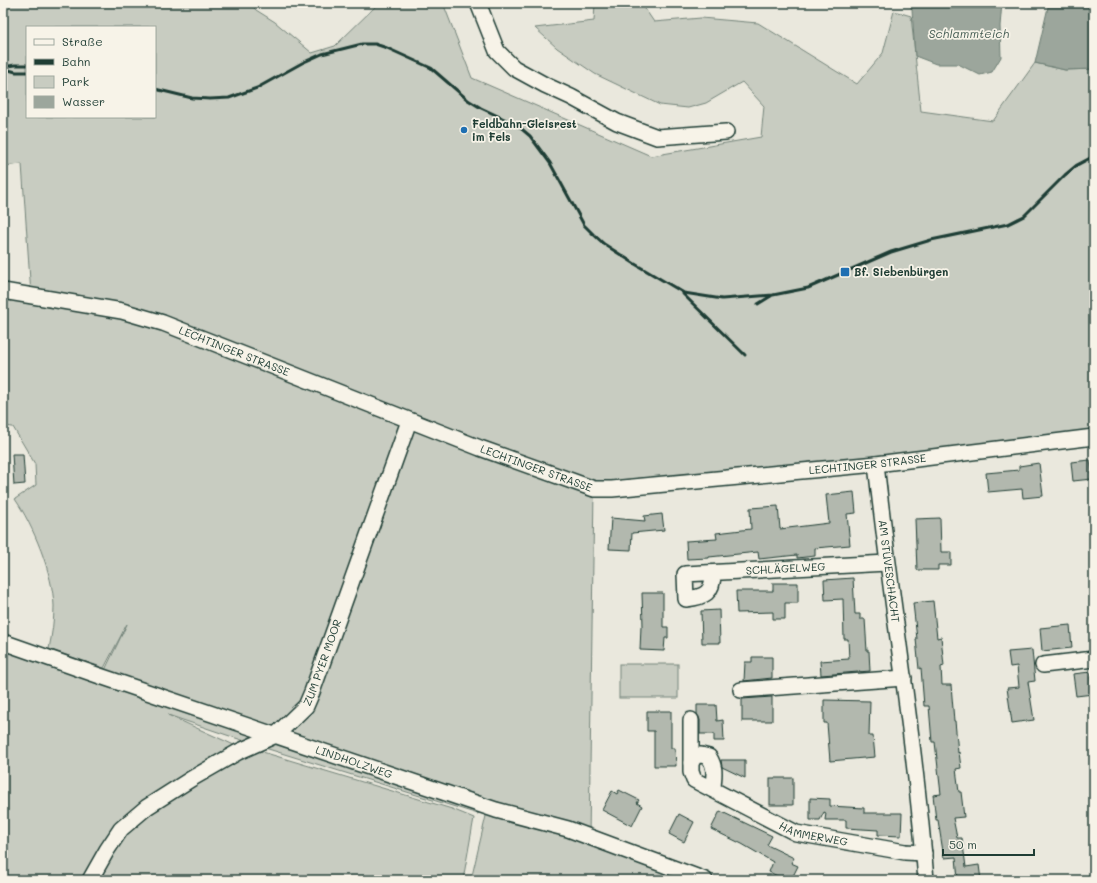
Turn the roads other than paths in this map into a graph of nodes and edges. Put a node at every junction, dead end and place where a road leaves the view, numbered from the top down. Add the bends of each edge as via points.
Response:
1 (478, 3) edge
2 (726, 132) dead end
3 (3, 291) edge
4 (409, 421) junction
5 (1094, 437) edge
6 (876, 464) junction
7 (887, 562) junction
8 (713, 573) junction
9 (3, 642) edge
10 (1094, 659) edge
11 (1043, 665) dead end
12 (904, 678) junction
13 (740, 690) dead end
14 (691, 720) dead end
15 (276, 735) junction
16 (691, 763) junction
17 (713, 790) junction
18 (924, 853) junction
19 (90, 880) edge
20 (705, 880) edge
21 (926, 880) edge

1 - 2 street via 497,51 514,68 545,85 617,122 657,137
3 - 4 street, LECHTINGER STRASSE via 122,311 163,323
4 - 6 street, LECHTINGER STRASSE via 594,489
4 - 15 street, ZUM PYER MOOR via 312,692 306,706
5 - 6 street, LECHTINGER STRASSE
6 - 7 street, AM STÜVESCHACHT
7 - 8 street, SCHLÄGELWEG
7 - 12 street, AM STÜVESCHACHT
8 - 8 street, SCHLÄGELWEG via 685,574 686,599 706,594 713,584
9 - 15 street, LINDHOLZWEG
10 - 11 street
12 - 13 street
12 - 18 street, AM STÜVESCHACHT
14 - 16 street
15 - 19 street, ZUM PYER MOOR via 231,756 147,807 121,829
15 - 20 street, LINDHOLZWEG via 496,810 563,828
16 - 17 street, HAMMERWEG via 694,780
16 - 17 street via 695,756 709,757 715,774
17 - 18 street, HAMMERWEG via 796,833
18 - 21 street, AM STÜVESCHACHT

